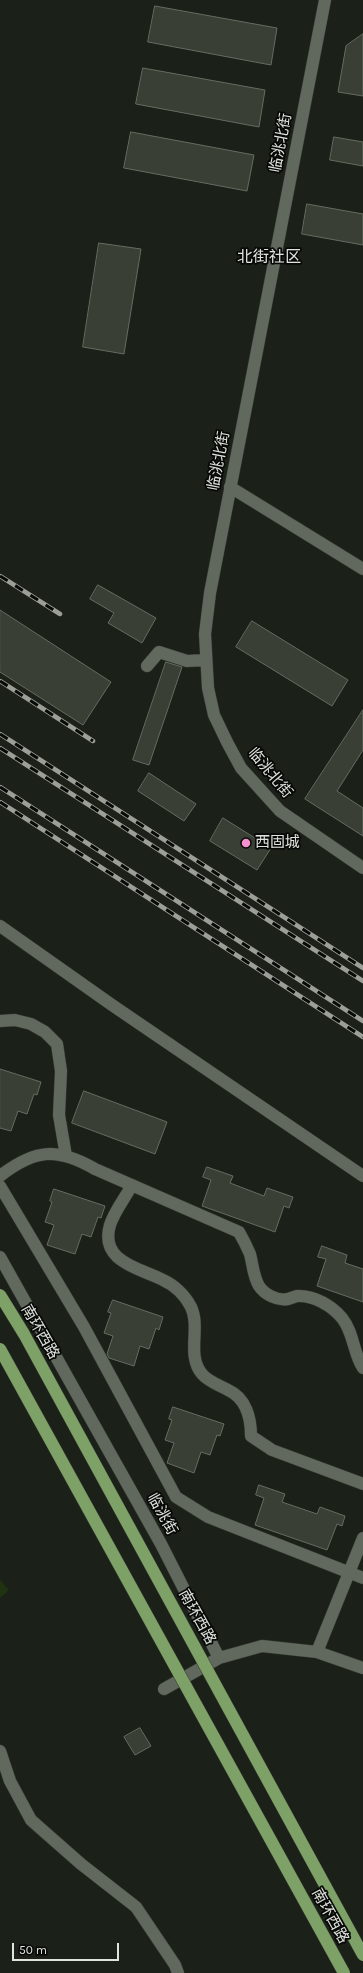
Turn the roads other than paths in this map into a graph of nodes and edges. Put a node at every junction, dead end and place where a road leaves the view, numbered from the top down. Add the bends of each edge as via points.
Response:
1 (324, 0) edge
2 (230, 488) junction
3 (363, 569) edge
4 (206, 660) junction
5 (147, 666) dead end
6 (363, 868) edge
7 (0, 926) edge
8 (0, 1021) edge
9 (66, 1156) junction
10 (0, 1176) edge
11 (363, 1176) edge
12 (132, 1185) junction
13 (0, 1186) edge
14 (0, 1257) edge
15 (0, 1295) edge
16 (0, 1349) edge
17 (363, 1368) edge
18 (363, 1484) edge
19 (363, 1538) edge
20 (348, 1572) junction
21 (363, 1578) edge
22 (318, 1652) junction
23 (219, 1658) junction
24 (363, 1668) edge
25 (164, 1689) dead end
26 (0, 1751) edge
27 (363, 1955) edge
28 (178, 1973) edge
29 (344, 1973) edge

1 - 2 street, 临洮北街
2 - 3 street
2 - 4 street, 临洮北街 via 210,593 205,634
4 - 5 street via 187,661 160,652
4 - 6 street, 临洮北街 via 208,688 214,715 241,768 280,811
7 - 11 street
8 - 9 street via 15,1020 31,1024 45,1032 57,1044 61,1071 59,1115
9 - 10 street via 37,1155 18,1162
9 - 12 street
12 - 17 street via 239,1232 250,1254 260,1287 267,1294 277,1298 297,1296 315,1299 330,1307 349,1329
12 - 18 street via 110,1225 111,1247 125,1264 164,1280 180,1291 191,1307 196,1326 194,1355 202,1374 209,1381 230,1390 240,1399 251,1422 251,1436 272,1450
13 - 20 street via 84,1327 176,1497 208,1517
14 - 23 street, 临洮街 via 161,1544
15 - 27 highway, 南环西路, bridge via 28,1340
16 - 29 highway, 南环西路, bridge
19 - 20 street
20 - 21 street
20 - 22 street
22 - 23 street via 262,1646
22 - 24 street
23 - 25 street
26 - 28 street via 10,1781 31,1820 136,1907

